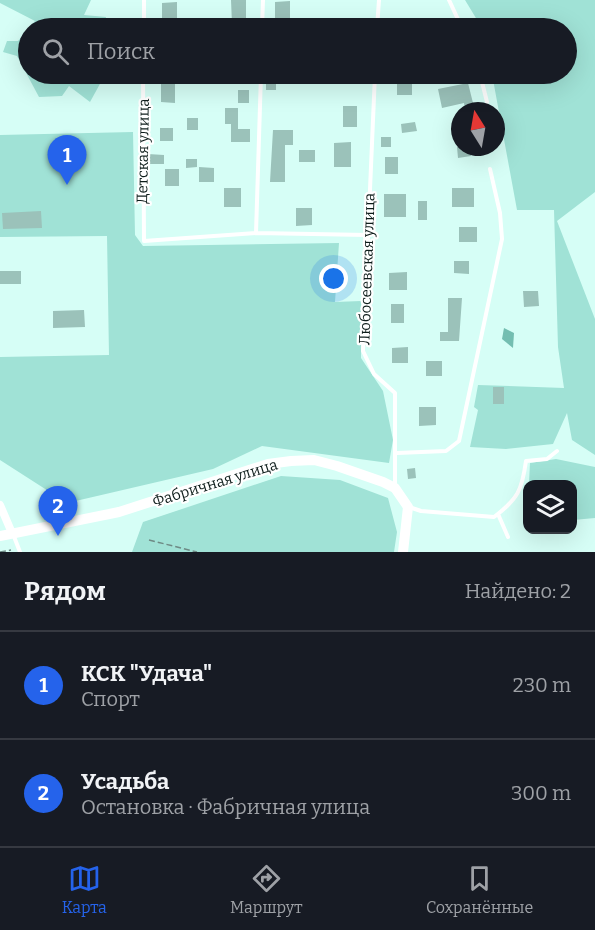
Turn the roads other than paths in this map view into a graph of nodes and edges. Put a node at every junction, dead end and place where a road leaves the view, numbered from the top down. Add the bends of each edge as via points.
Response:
1 (144, 0) edge
2 (263, 0) edge
3 (378, 0) edge
4 (449, 0) edge
5 (144, 18) edge
6 (262, 18) edge
7 (377, 18) edge
8 (457, 18) edge
9 (143, 84) edge
10 (261, 84) edge
11 (375, 84) edge
12 (482, 84) edge
13 (487, 102) dead end
14 (490, 169) dead end
15 (256, 233) junction
16 (368, 235) junction
17 (556, 451) dead end
18 (397, 453) junction
19 (395, 488) junction
20 (0, 505) edge
21 (408, 507) junction
22 (498, 514) junction
23 (12, 533) junction
24 (0, 536) edge
25 (508, 537) dead end
26 (19, 550) edge
27 (403, 552) edge

1 - 5 lane
2 - 6 lane
3 - 7 lane
4 - 8 lane
9 - 15 lane, Детская улица via 144,241
10 - 15 lane
11 - 16 lane, Любосеевская улица
12 - 13 lane
14 - 18 lane via 502,239 459,441 446,451
15 - 16 lane
16 - 18 lane, Любосеевская улица via 363,351 374,374 395,393
17 - 22 lane via 548,459 526,461 522,488
18 - 19 lane, Любосеевская улица
19 - 21 street
19 - 23 street, Фабричная улица via 337,466 291,460 119,513
20 - 23 street
21 - 22 lane via 495,517
21 - 27 street
22 - 25 lane
23 - 24 street, Фабричная улица
23 - 26 lane

